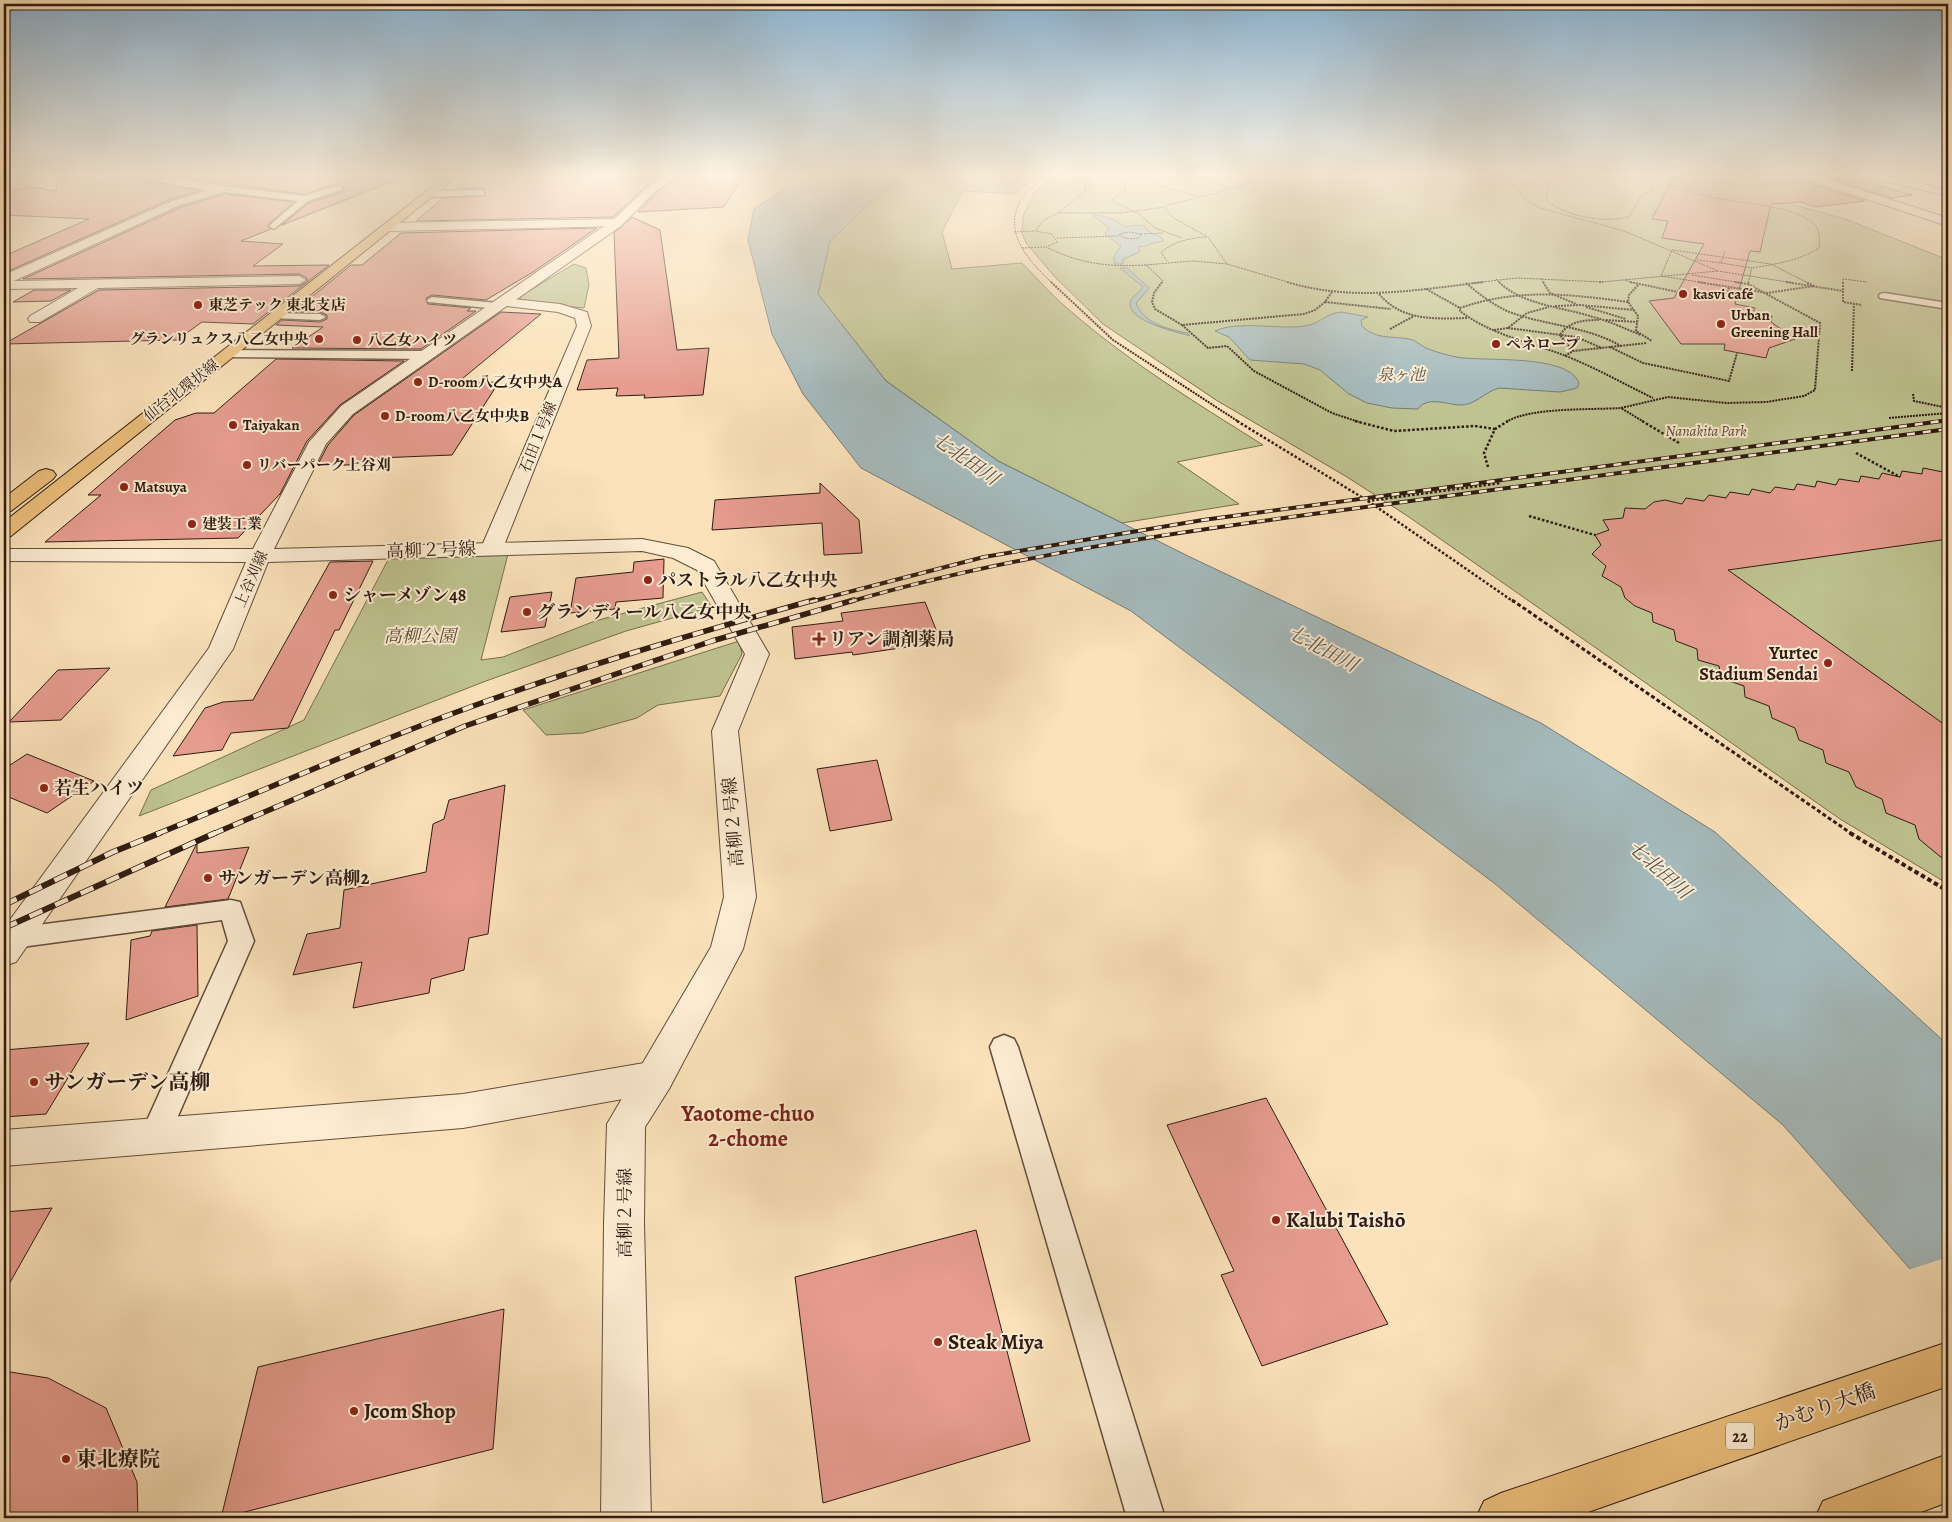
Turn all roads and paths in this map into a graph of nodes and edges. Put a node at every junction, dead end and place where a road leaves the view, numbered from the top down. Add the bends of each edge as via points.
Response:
1 (80, 246) edge
2 (344, 246) edge
3 (361, 246) edge
4 (584, 246) edge
5 (1049, 246) edge
6 (1170, 246) edge
7 (1214, 246) edge
8 (1662, 246) edge
9 (1819, 246) edge
10 (1046, 247) junction
11 (1022, 248) joint
12 (1672, 250) junction
13 (1725, 252) dead end
14 (1723, 257) junction
15 (1692, 259) junction
16 (1168, 262) junction
17 (1721, 263) junction
18 (1227, 264) junction
19 (1771, 264) junction
20 (1146, 265) junction
21 (1752, 268) junction
22 (1718, 271) junction
23 (1686, 274) junction
24 (1661, 276) junction
25 (1750, 276) junction
26 (1541, 278) junction
27 (1496, 279) junction
28 (4, 280) edge
29 (299, 280) junction
30 (1626, 280) junction
31 (96, 283) junction
32 (1466, 283) junction
33 (1871, 283) dead end
34 (1748, 284) junction
35 (4, 285) edge
36 (1638, 285) junction
37 (1814, 286) junction
38 (1729, 288) junction
39 (1426, 289) junction
40 (1843, 290) junction
41 (1332, 292) junction
42 (1678, 292) dead end
43 (1550, 293) junction
44 (1768, 293) junction
45 (1379, 294) junction
46 (1513, 294) junction
47 (1884, 296) dead end
48 (1726, 298) dead end
49 (1484, 299) junction
50 (432, 300) dead end
51 (1325, 302) junction
52 (1628, 302) junction
53 (500, 304) junction
54 (1854, 304) junction
55 (1580, 305) junction
56 (1868, 306) dead end
57 (1948, 306) edge
58 (1550, 307) junction
59 (1460, 308) junction
60 (1394, 310) junction
61 (1634, 310) junction
62 (268, 312) junction
63 (1414, 315) junction
64 (1520, 316) junction
65 (320, 317) dead end
66 (1467, 318) junction
67 (35, 319) dead end
68 (1603, 320) junction
69 (1629, 320) junction
70 (1637, 322) junction
71 (1182, 325) junction
72 (1567, 325) junction
73 (1508, 328) junction
74 (1390, 329) dead end
75 (1494, 330) junction
76 (1560, 335) junction
77 (1641, 335) junction
78 (1652, 341) dead end
79 (1647, 344) dead end
80 (1621, 346) junction
81 (1602, 348) junction
82 (1610, 348) junction
83 (1573, 351) junction
84 (1737, 353) dead end
85 (227, 354) junction
86 (426, 355) junction
87 (1565, 356) junction
88 (1852, 371) dead end
89 (1913, 394) dead end
90 (1654, 399) junction
91 (1621, 408) junction
92 (1948, 408) edge
93 (1948, 413) edge
94 (1889, 418) dead end
95 (1495, 429) junction
96 (1679, 443) dead end
97 (1856, 453) dead end
98 (56, 467) dead end
99 (1488, 467) dead end
100 (1900, 476) dead end
101 (1501, 483) dead end
102 (1368, 501) junction
103 (4, 507) edge
104 (1528, 516) dead end
105 (4, 532) edge
106 (1595, 535) dead end
107 (492, 548) junction
108 (4, 555) edge
109 (260, 556) junction
110 (1948, 890) edge
111 (9, 945) edge
112 (1004, 1047) dead end
113 (656, 1077) junction
114 (154, 1136) junction
115 (4, 1148) edge
116 (1948, 1364) edge
117 (1948, 1478) edge
118 (1516, 1513) edge
119 (626, 1518) edge
120 (1146, 1518) edge
121 (1840, 1518) edge

1 - 28 street
2 - 29 main road, 仙台北環状線
3 - 62 main road, 仙台北環状線
4 - 53 street, 上谷刈線
5 - 10 path
6 - 16 path via 1161,252
7 - 18 path
8 - 12 path
9 - 19 path via 1802,257
10 - 11 path
10 - 20 path via 1095,266
11 - 102 path via 1047,278 1113,340
12 - 14 path
12 - 15 path
12 - 24 path
13 - 14 path
14 - 17 path
14 - 19 path
15 - 17 path
15 - 22 path
16 - 18 path
16 - 20 path
17 - 21 path
18 - 41 path
19 - 21 path
19 - 37 path
20 - 71 path via 1163,281 1154,293 1152,302 1155,309
21 - 25 path
22 - 23 path
22 - 25 path
23 - 24 path
23 - 34 path
24 - 30 path
24 - 38 path
25 - 34 path
25 - 37 path
26 - 27 path
26 - 30 path via 1602,282
26 - 43 path
27 - 32 path
27 - 46 path
29 - 31 street
29 - 62 main road, 仙台北環状線
30 - 36 path
31 - 35 street
31 - 67 street
32 - 39 path
32 - 49 path
33 - 40 path via 1843,279
34 - 44 path
36 - 42 path
36 - 52 path via 1629,295
37 - 40 path
37 - 44 path
38 - 44 path
38 - 48 path
39 - 45 path
39 - 59 path
40 - 54 path via 1843,302
41 - 45 path
41 - 51 path
43 - 46 path
43 - 52 path
43 - 55 path
44 - 90 path via 1820,323 1815,390 1804,396 1766,402
45 - 60 path
46 - 49 path
46 - 58 path
47 - 57 lane
49 - 59 path
49 - 64 path
50 - 53 lane
51 - 60 path
51 - 71 path via 1304,314
52 - 61 path
53 - 86 street, 上谷刈線
53 - 107 street, 石田１号線 via 560,308 582,314 584,326
54 - 56 path
54 - 88 path
55 - 58 path
55 - 61 path
55 - 69 path
58 - 64 path
58 - 68 path
59 - 66 path
60 - 63 path
61 - 70 path
62 - 65 lane
62 - 85 main road, 仙台北環状線
63 - 66 path via 1431,320
63 - 74 path
64 - 72 path
64 - 73 path
66 - 75 path
68 - 69 path
68 - 72 path
68 - 77 path
69 - 70 path
70 - 77 path via 1636,331
71 - 95 path via 1208,348 1227,346 1254,371 1341,416 1394,431 1475,426
72 - 76 path
72 - 80 path via 1600,335
73 - 75 path
73 - 76 path
75 - 87 path
76 - 81 path via 1580,338
76 - 83 path
77 - 78 path
79 - 80 path
80 - 82 path
81 - 82 path
81 - 83 path
82 - 84 path via 1666,370 1729,381
83 - 87 path
85 - 86 lane
85 - 105 main road, 仙台北環状線
86 - 109 street, 上谷刈線 via 347,410 318,442
87 - 90 path
89 - 92 path via 1914,402
90 - 91 path
91 - 95 path via 1537,413 1513,418
91 - 96 path
93 - 94 path
95 - 99 path via 1484,453
97 - 100 path
98 - 103 main road
101 - 102 path
102 - 110 path via 1835,824
104 - 106 path
107 - 109 street, 高柳２号線
107 - 113 street, 高柳２号線 via 642,545 680,553 706,566 757,654 726,731 740,897 727,949
108 - 109 street, 高柳２号線
109 - 111 street, 上谷刈線 via 221,649
111 - 114 lane via 231,909 241,941
112 - 120 lane
113 - 114 street via 463,1111
113 - 119 street, 高柳２号線 via 626,1124
114 - 115 street
116 - 118 main road, かむり大橋 / 22
117 - 121 main road

